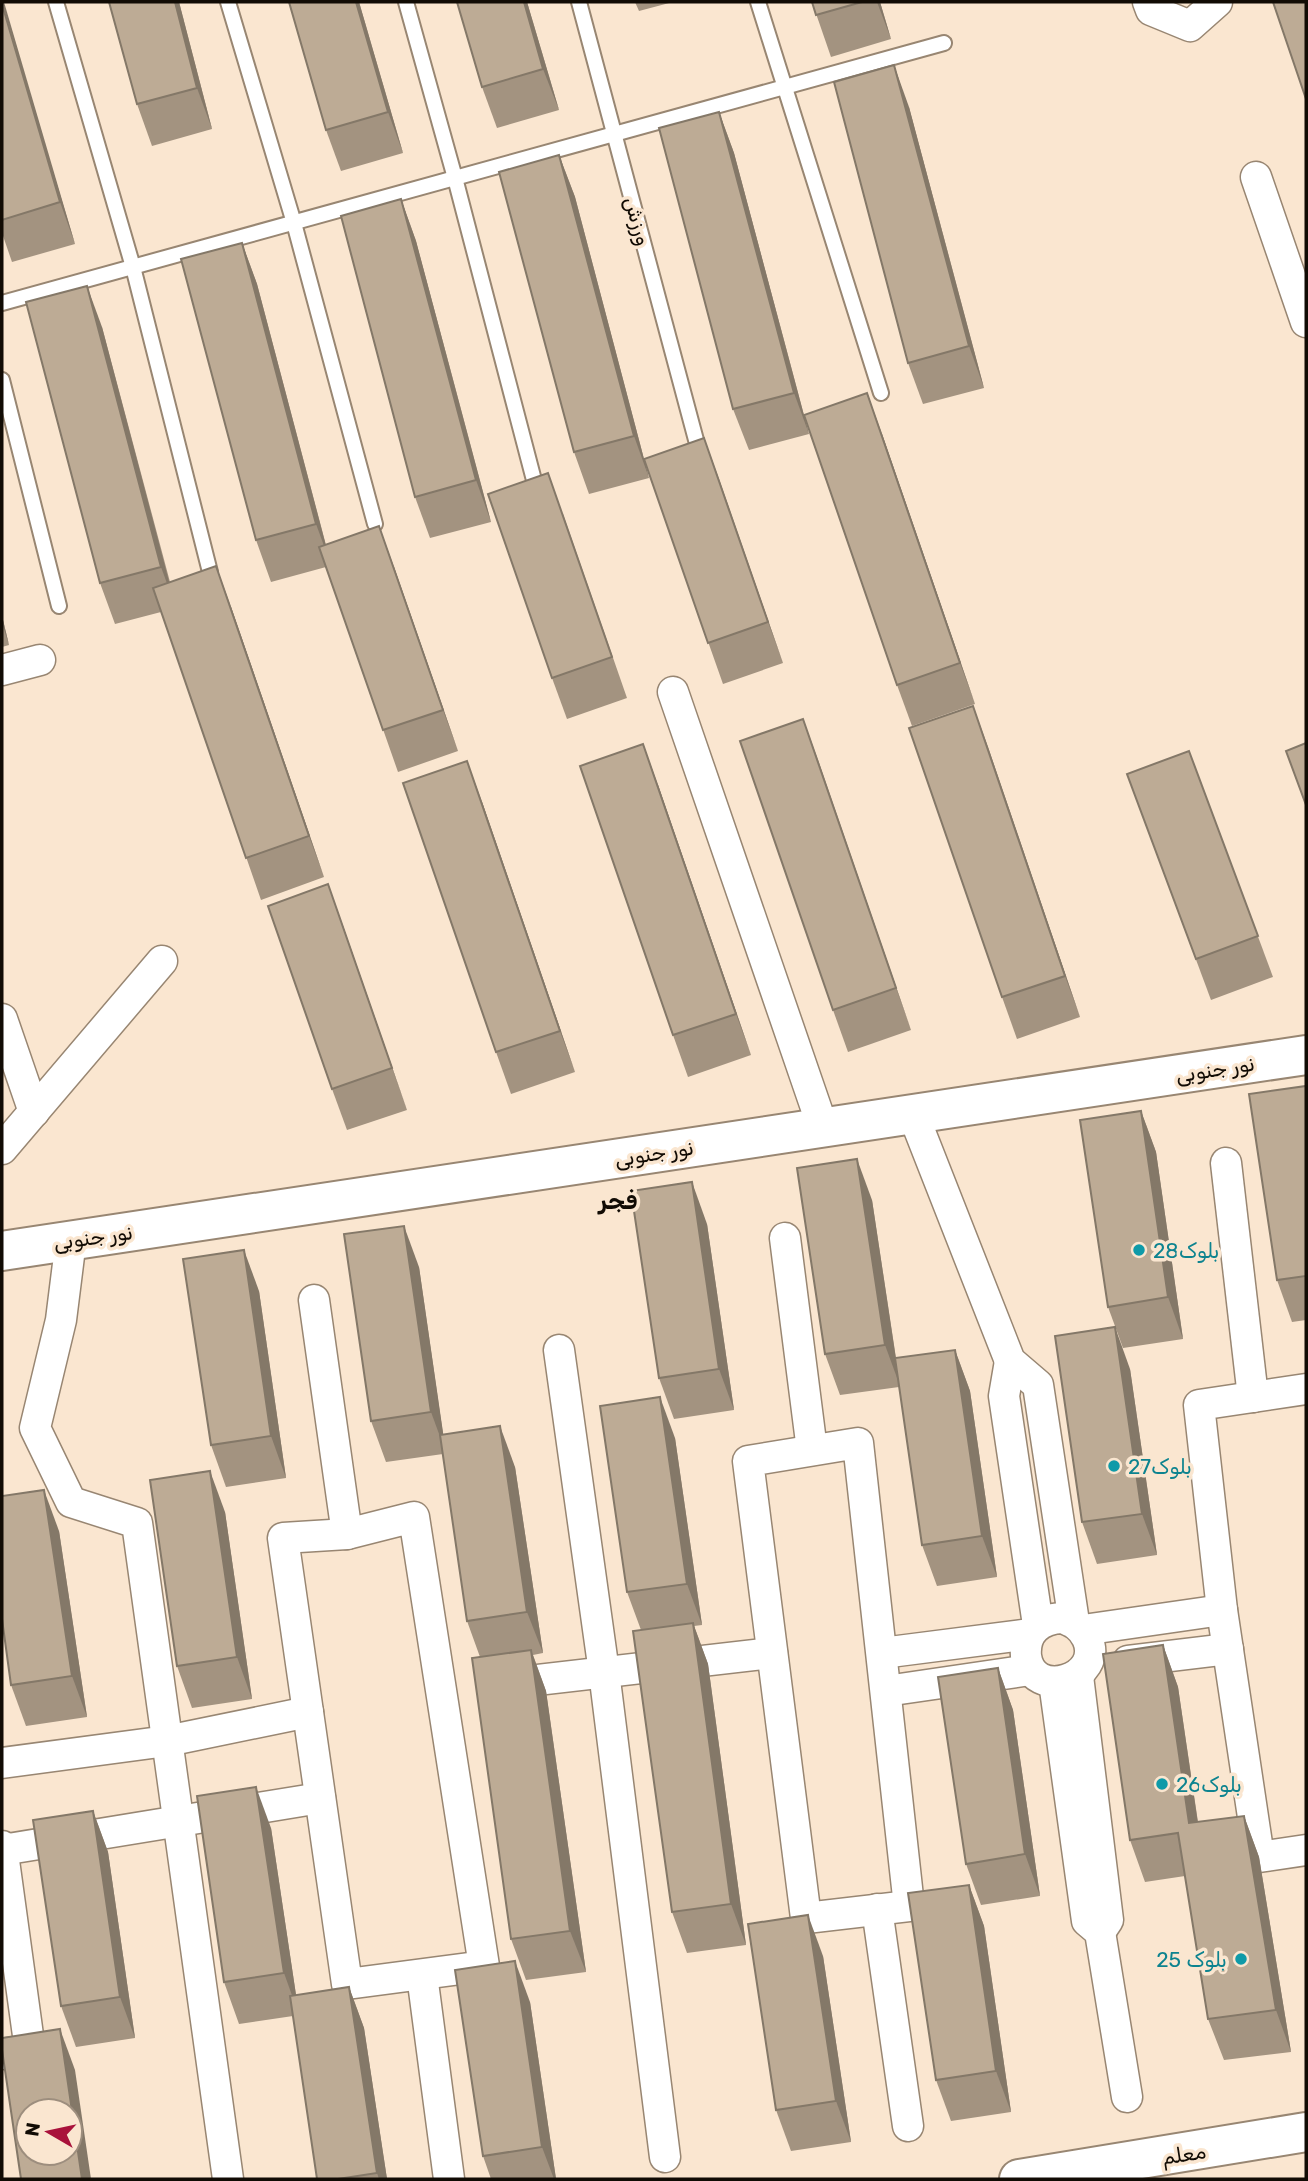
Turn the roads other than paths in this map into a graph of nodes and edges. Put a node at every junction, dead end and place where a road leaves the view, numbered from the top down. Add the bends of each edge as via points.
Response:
1 (56, 2) edge
2 (228, 2) edge
3 (405, 2) edge
4 (579, 2) edge
5 (758, 2) edge
6 (1217, 2) edge
7 (1149, 6) edge
8 (944, 43) dead end
9 (785, 87) junction
10 (615, 134) junction
11 (1256, 177) dead end
12 (456, 178) junction
13 (294, 223) junction
14 (133, 267) junction
15 (2, 303) edge
16 (1306, 322) edge
17 (2, 380) edge
18 (881, 393) dead end
19 (696, 440) edge
20 (535, 484) edge
21 (375, 524) edge
22 (211, 572) edge
23 (59, 606) dead end
24 (40, 660) dead end
25 (2, 670) edge
26 (673, 692) dead end
27 (162, 961) dead end
28 (2, 1019) edge
29 (1306, 1055) edge
30 (34, 1112) junction
31 (914, 1114) junction
32 (823, 1128) junction
33 (2, 1149) edge
34 (1226, 1163) dead end
35 (785, 1238) dead end
36 (71, 1240) junction
37 (2, 1251) edge
38 (314, 1300) dead end
39 (559, 1350) dead end
40 (1010, 1361) junction
41 (1306, 1389) edge
42 (1253, 1397) junction
43 (813, 1450) junction
44 (347, 1534) junction
45 (1222, 1610) junction
46 (1078, 1626) junction
47 (1034, 1629) junction
48 (1228, 1649) junction
49 (772, 1653) junction
50 (883, 1653) junction
51 (604, 1671) junction
52 (1062, 1673) junction
53 (495, 1685) edge
54 (886, 1691) junction
55 (308, 1712) junction
56 (167, 1741) junction
57 (2, 1763) edge
58 (320, 1798) junction
59 (178, 1821) junction
60 (2, 1848) edge
61 (1306, 1850) edge
62 (877, 1909) junction
63 (422, 1975) junction
64 (2, 2054) edge
65 (1127, 2097) dead end
66 (908, 2126) dead end
67 (1306, 2132) edge
68 (664, 2157) dead end
69 (228, 2179) edge
70 (449, 2179) edge
71 (1019, 2179) edge

1 - 14 lane
2 - 13 lane
3 - 12 lane
4 - 10 lane, ورزش
5 - 9 lane
6 - 7 street via 1190,26
8 - 9 lane
9 - 10 lane
9 - 18 lane
10 - 12 lane
10 - 19 lane, ورزش
11 - 16 street
12 - 13 lane
12 - 20 lane
13 - 14 lane
13 - 21 lane
14 - 15 lane
14 - 22 lane
17 - 23 lane
24 - 25 street
26 - 32 street
27 - 30 street
28 - 30 street
29 - 31 main road, نور جنوبی
30 - 33 street
31 - 32 main road, نور جنوبی
31 - 40 street
32 - 36 main road, نور جنوبی
34 - 42 street
35 - 43 street
36 - 37 main road, نور جنوبی
36 - 56 street via 61,1320 35,1428 71,1502 136,1523
38 - 44 street
39 - 51 street
40 - 46 street via 1038,1385
40 - 47 street via 1004,1396
41 - 42 street
42 - 45 street via 1199,1405
43 - 49 street via 748,1461
43 - 50 street via 858,1443
44 - 55 street via 283,1538
44 - 63 street via 414,1517 484,1966
45 - 46 street
45 - 48 street
46 - 47 street via 1062,1618 1049,1619
46 - 52 street via 1089,1642 1090,1654
47 - 50 street
47 - 52 street via 1026,1646 1027,1659
48 - 52 street
48 - 61 street via 1259,1857
49 - 51 street
49 - 62 street via 807,1918
50 - 54 street
51 - 53 street
51 - 68 street
52 - 54 street
52 - 65 street via 1108,1920 1100,1932
54 - 62 street via 909,1906
55 - 56 street
55 - 58 street
56 - 57 street
56 - 59 street
58 - 59 street
58 - 63 street via 347,1984
59 - 60 street
59 - 69 street
60 - 64 street via 30,2050
62 - 66 street
63 - 70 street
67 - 71 main road, معلم

